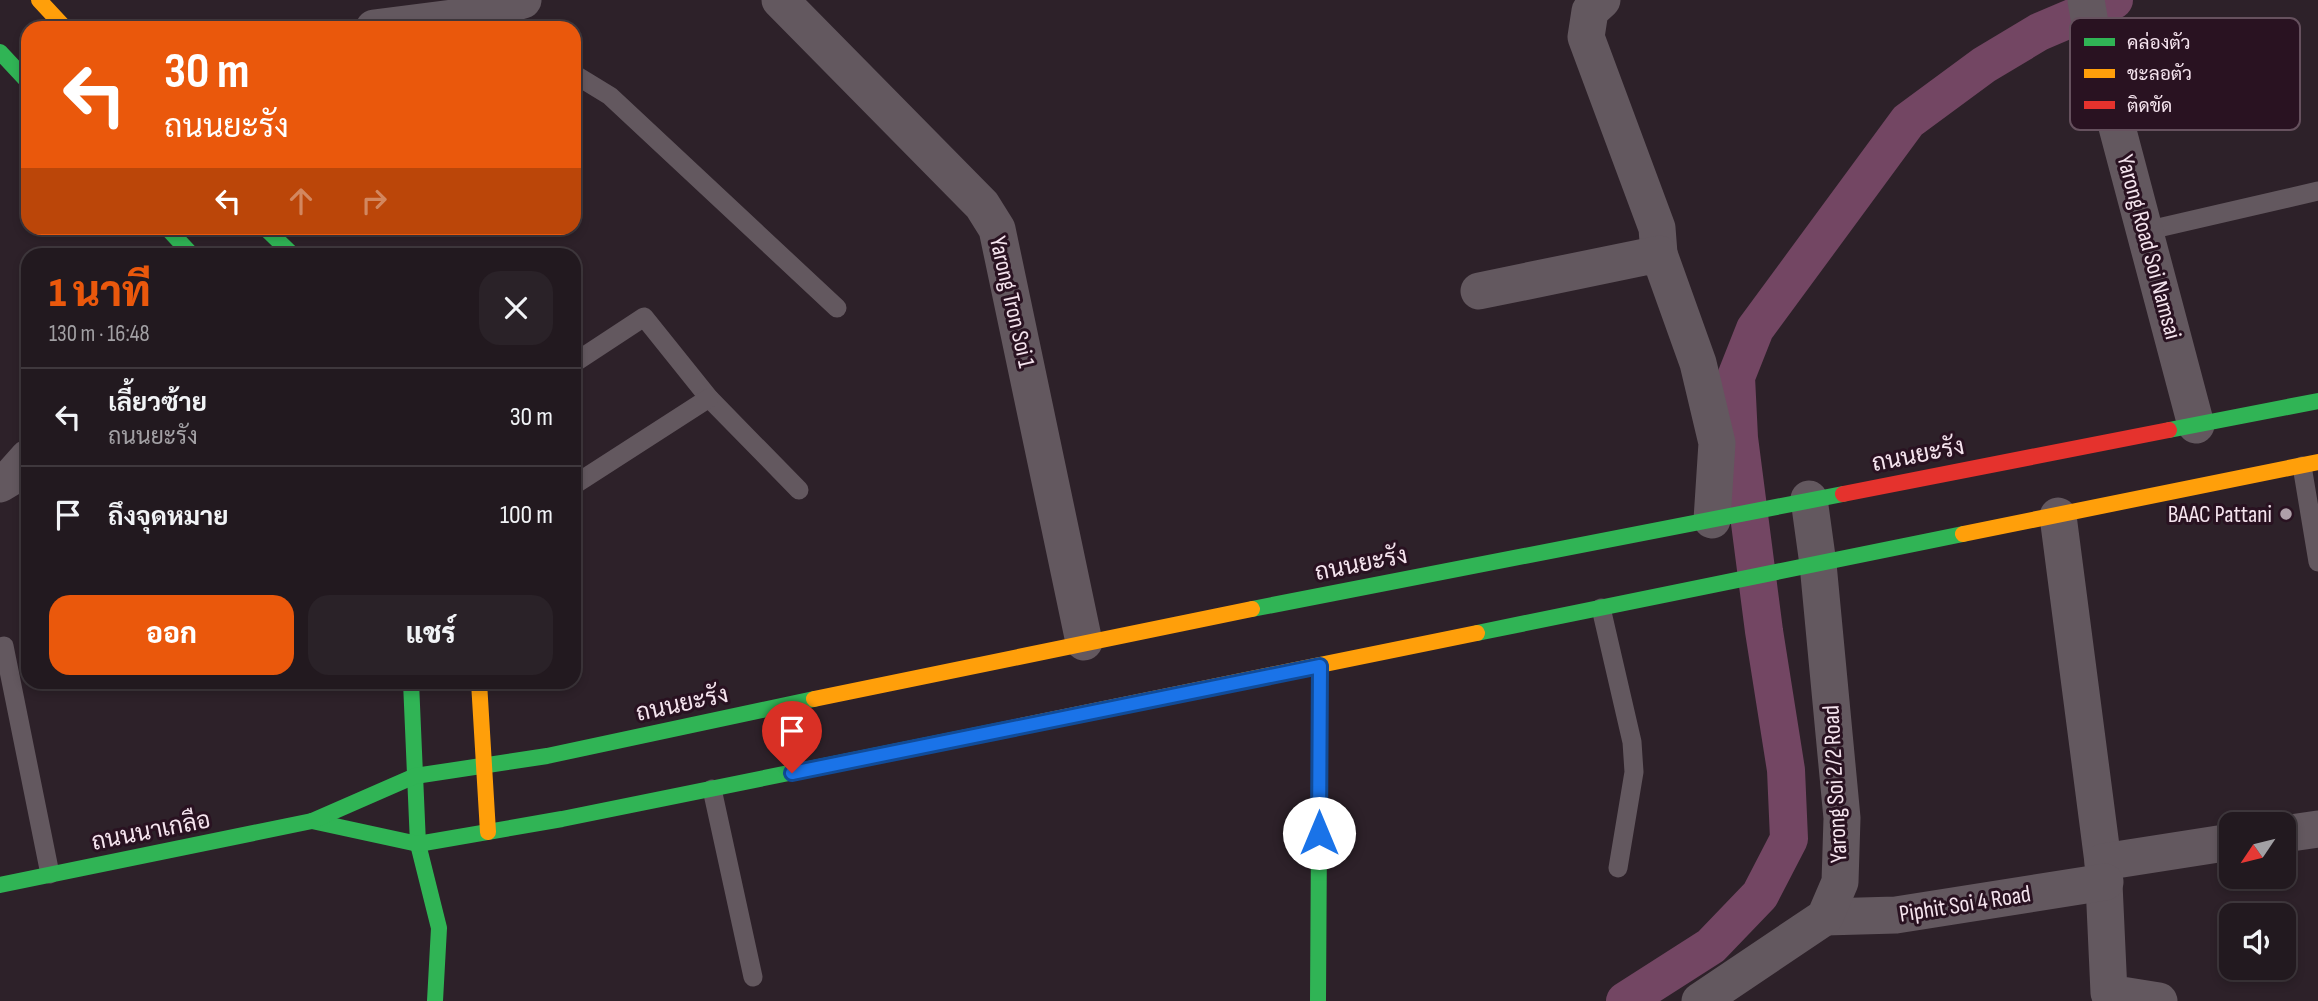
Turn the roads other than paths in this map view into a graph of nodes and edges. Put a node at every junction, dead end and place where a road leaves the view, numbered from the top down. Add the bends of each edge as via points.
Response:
1 (39, 0) edge
2 (523, 0) edge
3 (780, 0) edge
4 (1602, 0) edge
5 (58, 21) edge
6 (483, 21) edge
7 (581, 78) edge
8 (2118, 130) edge
9 (2318, 191) edge
10 (2145, 231) junction
11 (174, 235) edge
12 (272, 235) edge
13 (186, 248) edge
14 (286, 248) edge
15 (1659, 254) junction
16 (1479, 291) dead end
17 (837, 308) dead end
18 (581, 358) edge
19 (709, 398) junction
20 (2318, 401) edge
21 (2196, 425) junction
22 (2310, 464) edge
23 (21, 466) edge
24 (581, 480) edge
25 (0, 484) edge
26 (799, 490) dead end
27 (1798, 502) junction
28 (2058, 516) junction
29 (1716, 519) junction
30 (2318, 562) edge
31 (1807, 566) junction
32 (1601, 608) junction
33 (1084, 642) junction
34 (4, 646) dead end
35 (1320, 666) junction
36 (411, 689) edge
37 (479, 689) edge
38 (484, 766) junction
39 (415, 776) junction
40 (712, 789) junction
41 (312, 821) junction
42 (2318, 829) edge
43 (488, 832) junction
44 (2296, 832) edge
45 (418, 844) junction
46 (2219, 845) edge
47 (1618, 868) dead end
48 (2104, 872) junction
49 (50, 874) junction
50 (0, 885) edge
51 (1825, 918) junction
52 (753, 977) dead end
53 (435, 1001) edge
54 (1318, 1001) edge
55 (1700, 1001) edge
56 (2159, 1001) edge

1 - 5 main road
2 - 6 street
3 - 33 street, Yarong Tron Soi 1 via 982,205 997,229
4 - 15 street via 1590,11 1586,37 1657,228
7 - 17 lane via 610,96
8 - 10 street, Yarong Road Soi Namsai
9 - 10 lane
10 - 21 street, Yarong Road Soi Namsai
11 - 13 main road
12 - 14 main road
15 - 16 street
15 - 29 street via 1698,363 1717,443
18 - 19 lane via 644,317
19 - 24 lane
19 - 26 lane
20 - 21 main road, ถนนยะรัง
21 - 27 main road, ถนนยะรัง
22 - 28 main road
22 - 30 lane
23 - 25 street
27 - 29 main road, ถนนยะรัง
27 - 31 street, Yarong Soi 2/2 Road
28 - 31 main road
28 - 48 street
29 - 33 main road, ถนนยะรัง
31 - 32 main road
31 - 51 street, Yarong Soi 2/2 Road via 1842,818 1840,882
32 - 35 main road
32 - 47 lane via 1632,742 1634,772
33 - 38 main road, ถนนยะรัง
34 - 49 lane
35 - 40 main road
35 - 54 main road
36 - 39 main road
37 - 38 main road
38 - 39 main road, ถนนยะรัง
38 - 43 main road
39 - 41 main road, ถนนนาเกลือ
39 - 45 main road
40 - 43 main road
40 - 52 lane
41 - 45 main road, ถนนนาเกลือ
41 - 49 main road, ถนนนาเกลือ
42 - 44 street
43 - 45 main road
45 - 53 main road via 439,928
46 - 48 street, Piphit Soi 4 Road
48 - 51 street, Piphit Soi 4 Road via 1896,915
48 - 56 street via 2109,993
49 - 50 main road, ถนนนาเกลือ
51 - 55 street

